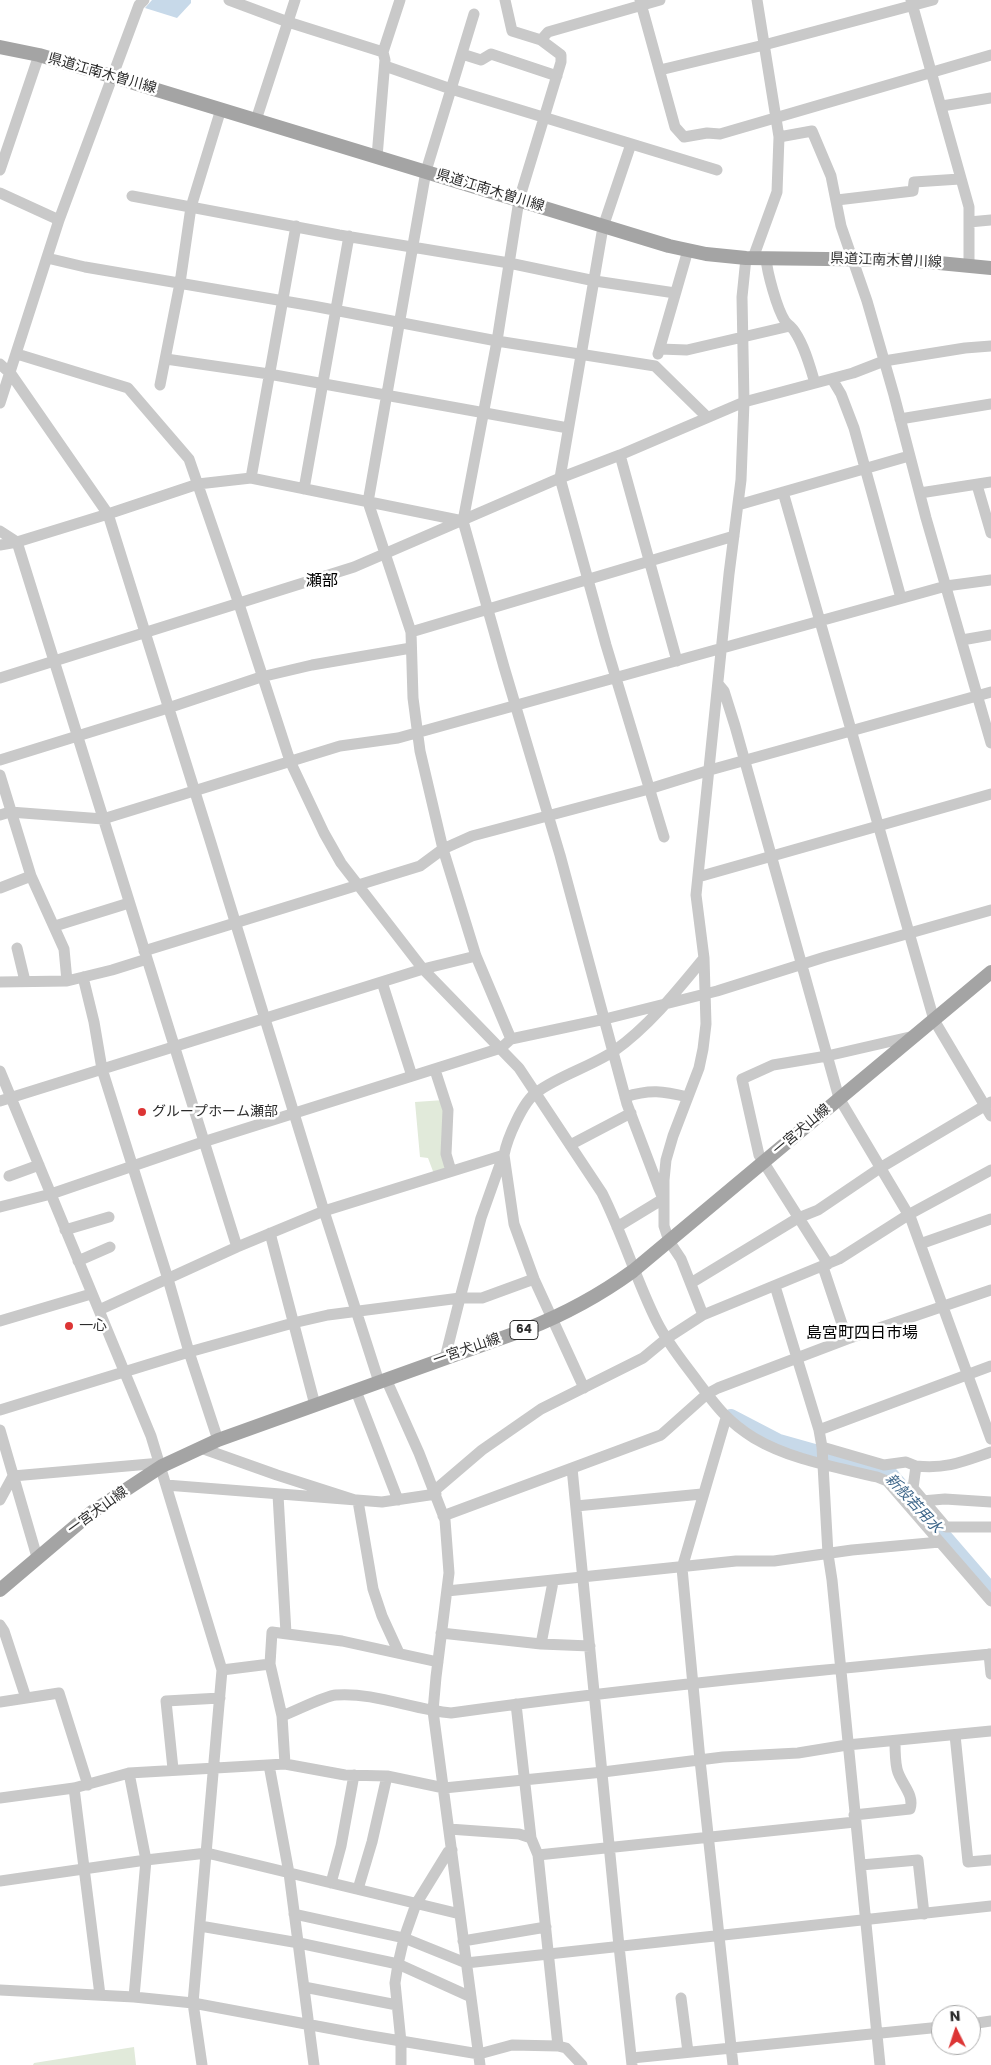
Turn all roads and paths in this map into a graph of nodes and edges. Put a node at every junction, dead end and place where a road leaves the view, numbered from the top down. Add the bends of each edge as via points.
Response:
1 (144, 0) edge
2 (229, 0) edge
3 (295, 0) edge
4 (400, 0) edge
5 (505, 0) edge
6 (660, 0) edge
7 (757, 0) edge
8 (933, 0) edge
9 (641, 3) edge
10 (912, 3) edge
11 (474, 14) dead end
12 (288, 22) junction
13 (541, 40) junction
14 (764, 45) junction
15 (0, 48) edge
16 (383, 52) junction
17 (462, 54) junction
18 (39, 55) junction
19 (991, 55) edge
20 (385, 66) junction
21 (660, 70) junction
22 (932, 72) junction
23 (112, 76) junction
24 (557, 76) junction
25 (451, 88) junction
26 (991, 98) edge
27 (942, 106) junction
28 (222, 109) junction
29 (545, 117) junction
30 (775, 117) junction
31 (256, 120) junction
32 (779, 137) junction
33 (631, 144) junction
34 (377, 157) junction
35 (0, 170) edge
36 (717, 170) dead end
37 (426, 172) junction
38 (960, 179) junction
39 (0, 192) edge
40 (132, 196) dead end
41 (519, 200) junction
42 (836, 200) junction
43 (191, 207) junction
44 (59, 220) junction
45 (991, 220) edge
46 (969, 222) junction
47 (296, 226) junction
48 (603, 227) junction
49 (349, 236) junction
50 (412, 246) junction
51 (688, 250) junction
52 (47, 258) junction
53 (755, 258) junction
54 (851, 259) junction
55 (509, 263) junction
56 (968, 264) junction
57 (991, 268) edge
58 (595, 281) junction
59 (180, 284) junction
60 (674, 293) junction
61 (282, 301) junction
62 (336, 310) junction
63 (400, 323) junction
64 (790, 326) junction
65 (742, 339) junction
66 (497, 341) junction
67 (991, 346) edge
68 (660, 348) junction
69 (17, 354) junction
70 (582, 354) junction
71 (166, 359) junction
72 (884, 361) junction
73 (0, 364) edge
74 (655, 366) junction
75 (11, 374) junction
76 (269, 374) junction
77 (832, 379) junction
78 (816, 383) junction
79 (160, 384) dead end
80 (323, 384) junction
81 (387, 396) junction
82 (744, 402) junction
83 (0, 403) edge
84 (991, 404) edge
85 (483, 412) junction
86 (707, 417) junction
87 (900, 419) junction
88 (568, 428) junction
89 (620, 455) junction
90 (910, 456) junction
91 (864, 469) junction
92 (250, 478) junction
93 (560, 478) junction
94 (991, 482) edge
95 (198, 484) junction
96 (977, 484) junction
97 (304, 490) junction
98 (784, 492) junction
99 (920, 494) junction
100 (368, 502) junction
101 (738, 505) junction
102 (108, 514) junction
103 (464, 521) junction
104 (0, 531) edge
105 (991, 533) edge
106 (734, 536) junction
107 (17, 542) junction
108 (0, 545) edge
109 (385, 554) junction
110 (649, 562) junction
111 (991, 580) edge
112 (588, 581) junction
113 (946, 586) junction
114 (901, 598) junction
115 (238, 604) junction
116 (488, 610) junction
117 (821, 620) junction
118 (411, 632) junction
119 (144, 633) junction
120 (991, 635) edge
121 (962, 640) junction
122 (412, 648) junction
123 (723, 648) junction
124 (54, 661) junction
125 (677, 661) junction
126 (261, 677) junction
127 (616, 677) junction
128 (0, 678) edge
129 (718, 685) junction
130 (991, 692) edge
131 (978, 695) junction
132 (516, 706) junction
133 (168, 708) junction
134 (852, 730) junction
135 (417, 733) junction
136 (77, 736) junction
137 (991, 743) edge
138 (0, 760) edge
139 (745, 760) junction
140 (290, 761) junction
141 (710, 770) junction
142 (0, 775) edge
143 (649, 789) junction
144 (195, 792) junction
145 (991, 794) edge
146 (5, 813) edge
147 (548, 817) junction
148 (103, 820) junction
149 (879, 826) junction
150 (664, 837) dead end
151 (443, 848) junction
152 (772, 857) junction
153 (31, 876) junction
154 (698, 878) junction
155 (357, 884) junction
156 (0, 888) edge
157 (128, 903) junction
158 (991, 910) edge
159 (235, 922) junction
160 (55, 926) junction
161 (909, 933) junction
162 (17, 948) dead end
163 (146, 955) junction
164 (476, 956) junction
165 (704, 958) junction
166 (801, 965) junction
167 (423, 969) junction
168 (991, 972) edge
169 (83, 977) junction
170 (25, 981) junction
171 (67, 981) junction
172 (0, 982) edge
173 (382, 982) junction
174 (706, 994) junction
175 (664, 1004) junction
176 (265, 1018) junction
177 (605, 1019) junction
178 (934, 1020) junction
179 (914, 1036) junction
180 (511, 1039) junction
181 (174, 1046) junction
182 (501, 1048) junction
183 (613, 1051) junction
184 (827, 1056) junction
185 (102, 1069) junction
186 (435, 1070) junction
187 (0, 1071) edge
188 (412, 1076) junction
189 (535, 1092) junction
190 (626, 1097) junction
191 (688, 1097) junction
192 (839, 1098) junction
193 (6, 1099) edge
194 (988, 1104) edge
195 (631, 1113) junction
196 (294, 1114) junction
197 (991, 1116) edge
198 (203, 1142) junction
199 (570, 1145) junction
200 (504, 1155) junction
201 (764, 1161) junction
202 (39, 1165) junction
203 (132, 1165) junction
204 (880, 1168) junction
205 (991, 1170) edge
206 (451, 1171) junction
207 (9, 1176) dead end
208 (51, 1194) junction
209 (663, 1199) junction
210 (0, 1208) edge
211 (324, 1211) junction
212 (908, 1214) junction
213 (109, 1217) dead end
214 (798, 1218) junction
215 (991, 1219) edge
216 (617, 1227) junction
217 (65, 1230) junction
218 (270, 1233) junction
219 (668, 1241) junction
220 (920, 1244) junction
221 (110, 1247) dead end
222 (237, 1247) junction
223 (78, 1261) junction
224 (825, 1265) junction
225 (633, 1271) junction
226 (168, 1279) junction
227 (534, 1279) junction
228 (691, 1283) junction
229 (774, 1286) junction
230 (991, 1290) edge
231 (91, 1294) junction
232 (460, 1298) junction
233 (943, 1308) junction
234 (99, 1310) junction
235 (356, 1312) junction
236 (703, 1315) junction
237 (553, 1319) junction
238 (0, 1321) edge
239 (293, 1323) junction
240 (666, 1339) junction
241 (847, 1339) junction
242 (188, 1352) junction
243 (445, 1358) junction
244 (796, 1358) junction
245 (991, 1366) edge
246 (125, 1372) junction
247 (968, 1374) junction
248 (383, 1381) junction
249 (584, 1388) junction
250 (356, 1391) junction
251 (707, 1394) junction
252 (315, 1405) junction
253 (0, 1410) edge
254 (726, 1418) junction
255 (0, 1430) edge
256 (819, 1430) junction
257 (991, 1439) edge
258 (218, 1440) junction
259 (201, 1448) junction
260 (822, 1449) junction
261 (991, 1452) edge
262 (822, 1463) junction
263 (161, 1464) junction
264 (916, 1466) junction
265 (572, 1468) junction
266 (13, 1476) junction
267 (166, 1485) junction
268 (435, 1493) junction
269 (278, 1494) junction
270 (702, 1494) junction
271 (0, 1500) edge
272 (398, 1500) junction
273 (358, 1501) junction
274 (922, 1501) junction
275 (991, 1502) edge
276 (576, 1506) junction
277 (443, 1516) junction
278 (991, 1527) edge
279 (940, 1542) junction
280 (828, 1554) junction
281 (38, 1557) junction
282 (682, 1568) junction
283 (582, 1577) junction
284 (553, 1582) junction
285 (0, 1590) edge
286 (447, 1591) junction
287 (991, 1601) edge
288 (0, 1625) edge
289 (286, 1633) junction
290 (442, 1633) junction
291 (540, 1644) junction
292 (590, 1646) junction
293 (399, 1653) junction
294 (990, 1654) edge
295 (438, 1662) junction
296 (270, 1664) junction
297 (840, 1667) junction
298 (222, 1670) junction
299 (991, 1674) edge
300 (693, 1684) junction
301 (594, 1694) junction
302 (26, 1698) junction
303 (220, 1698) junction
304 (0, 1702) edge
305 (516, 1704) junction
306 (433, 1712) junction
307 (282, 1716) junction
308 (991, 1731) edge
309 (955, 1735) junction
310 (895, 1741) junction
311 (848, 1745) junction
312 (700, 1760) junction
313 (285, 1764) junction
314 (269, 1765) junction
315 (214, 1767) junction
316 (173, 1769) junction
317 (603, 1772) junction
318 (129, 1773) junction
319 (354, 1775) junction
320 (387, 1776) junction
321 (524, 1780) junction
322 (88, 1785) junction
323 (74, 1788) junction
324 (444, 1788) junction
325 (0, 1798) edge
326 (855, 1818) junction
327 (449, 1829) junction
328 (531, 1838) junction
329 (710, 1838) junction
330 (610, 1847) junction
331 (452, 1850) junction
332 (206, 1854) junction
333 (538, 1856) junction
334 (146, 1860) junction
335 (991, 1860) edge
336 (861, 1865) junction
337 (84, 1870) junction
338 (289, 1873) junction
339 (0, 1881) edge
340 (331, 1883) junction
341 (358, 1889) junction
342 (416, 1904) junction
343 (991, 1906) edge
344 (294, 1914) junction
345 (460, 1914) junction
346 (924, 1914) junction
347 (867, 1921) junction
348 (200, 1926) junction
349 (546, 1928) junction
350 (718, 1936) junction
351 (404, 1938) junction
352 (463, 1941) junction
353 (299, 1943) junction
354 (619, 1946) junction
355 (549, 1953) junction
356 (466, 1963) junction
357 (398, 1964) junction
358 (304, 1987) junction
359 (0, 1990) edge
360 (100, 1995) junction
361 (134, 1997) junction
362 (471, 1997) junction
363 (681, 1998) dead end
364 (193, 2003) junction
365 (397, 2006) junction
366 (308, 2024) junction
367 (931, 2028) edge
368 (877, 2034) junction
369 (401, 2042) junction
370 (558, 2046) junction
371 (731, 2048) junction
372 (688, 2052) junction
373 (479, 2060) edge
374 (632, 2062) edge
375 (202, 2065) edge
376 (314, 2065) edge
377 (401, 2065) edge
378 (582, 2065) edge
379 (733, 2065) edge
380 (880, 2065) edge

1 - 23 street via 139,5
2 - 12 street
3 - 12 street
4 - 16 street
5 - 13 street via 512,31
6 - 9 street
7 - 14 street
8 - 10 street
9 - 13 street via 548,32
9 - 21 street
10 - 14 street
10 - 22 street
11 - 17 street
12 - 16 street
12 - 31 street
13 - 24 street via 561,55
14 - 21 street
14 - 30 street
15 - 18 main road, 県道江南木曽川線
16 - 20 street
17 - 24 street via 481,60 491,54
17 - 25 street
18 - 23 main road, 県道江南木曽川線
18 - 35 street
19 - 22 street
20 - 25 street
20 - 34 street
21 - 30 street via 675,127 684,137 720,134
22 - 27 street
22 - 30 street
23 - 28 main road, 県道江南木曽川線
23 - 44 street
24 - 29 street
25 - 29 street
25 - 37 street
26 - 27 street
27 - 38 street
28 - 31 main road, 県道江南木曽川線
28 - 43 street
29 - 33 street
29 - 41 street
30 - 32 street
31 - 34 main road, 県道江南木曽川線
32 - 42 street via 812,131 831,176
32 - 53 street via 777,192
33 - 36 street
33 - 48 street
34 - 37 main road, 県道江南木曽川線
37 - 41 main road, 県道江南木曽川線
37 - 50 street
38 - 42 street via 914,182 913,191
38 - 46 street via 969,207
39 - 44 street
40 - 43 street
41 - 48 main road, 県道江南木曽川線
41 - 55 street
42 - 54 street
43 - 47 street
43 - 59 street
44 - 52 street
45 - 46 street
46 - 56 street
47 - 49 street
47 - 61 street
48 - 51 main road, 県道江南木曽川線
48 - 58 street
49 - 50 street
49 - 62 street
50 - 55 street
50 - 63 street
51 - 53 main road, 県道江南木曽川線
51 - 60 street
52 - 59 street
52 - 69 street
53 - 54 main road, 県道江南木曽川線
53 - 64 street via 767,272 784,320
53 - 65 street via 742,297
54 - 56 main road, 県道江南木曽川線
54 - 72 street
55 - 58 street
55 - 66 street
56 - 57 main road, 県道江南木曽川線
58 - 60 street
58 - 70 street
59 - 61 street
59 - 71 street
60 - 68 street
61 - 62 street
61 - 76 street
62 - 63 street
62 - 80 street
63 - 66 street
63 - 81 street
64 - 65 street
64 - 78 street via 803,347
65 - 68 street via 686,350
65 - 82 street
66 - 70 street
66 - 85 street
67 - 72 street
68 - 74 street
69 - 75 street
69 - 95 street via 128,388 188,459
70 - 74 street
70 - 88 street
71 - 76 street
71 - 79 street
72 - 77 street
72 - 87 street
73 - 75 street
74 - 86 street
75 - 83 street
75 - 102 street
76 - 80 street
76 - 92 street
77 - 78 street
77 - 91 street via 854,428
78 - 82 street
80 - 81 street
80 - 97 street
81 - 85 street
81 - 100 street
82 - 86 street
82 - 101 street
84 - 87 street
85 - 88 street
85 - 103 street
86 - 89 street
87 - 90 street
88 - 93 street
89 - 93 street
89 - 110 street
90 - 91 street
90 - 99 street
91 - 98 street
91 - 114 street
92 - 95 street
92 - 97 street
93 - 103 street
93 - 112 street
94 - 96 street
95 - 102 street
95 - 115 street
96 - 99 street
96 - 105 street
97 - 100 street
98 - 101 street
98 - 117 street
99 - 113 street
100 - 103 street
100 - 109 street
101 - 106 street
102 - 107 street
102 - 119 street
103 - 109 street
103 - 116 street
104 - 107 street
106 - 110 street
106 - 123 street
107 - 108 street
107 - 124 street
109 - 115 street
109 - 118 street
110 - 112 street
110 - 125 street
111 - 113 street
112 - 116 street
112 - 127 street
113 - 114 street
113 - 121 street
114 - 117 street
115 - 119 street
115 - 126 street
116 - 118 street
116 - 132 street
117 - 123 street
117 - 134 street
118 - 122 street
119 - 124 street
119 - 133 street
120 - 121 street
121 - 131 street
122 - 126 street
122 - 135 street
123 - 125 street
123 - 129 street
124 - 128 street
124 - 136 street
125 - 127 street
126 - 133 street
126 - 140 street
127 - 132 street
127 - 143 street
129 - 139 street via 724,691
129 - 141 street
130 - 131 street
131 - 134 street
131 - 137 street
132 - 135 street
132 - 147 street
133 - 136 street
133 - 144 street
134 - 139 street
134 - 149 street
135 - 140 street via 340,746
135 - 151 street
136 - 138 street
136 - 148 street
139 - 141 street
139 - 152 street
140 - 144 street
140 - 155 street via 324,833
141 - 143 street
141 - 154 street
142 - 146 street
143 - 147 street
143 - 150 street
144 - 148 street
144 - 159 street
145 - 149 street
146 - 148 street
146 - 153 street
147 - 151 street via 472,836
147 - 177 street
148 - 157 street
149 - 152 street
149 - 161 street
151 - 155 street via 420,866
151 - 164 street
152 - 154 street
152 - 166 street
153 - 156 street
153 - 160 street
154 - 165 street via 696,895
155 - 159 street
155 - 167 street
157 - 160 street
157 - 163 street
158 - 161 street
159 - 163 street
159 - 176 street
160 - 171 street via 64,949
161 - 166 street
161 - 178 street
162 - 170 street
163 - 169 street
163 - 181 street
164 - 167 street
164 - 180 street
165 - 174 street
165 - 175 street
166 - 174 street
166 - 184 street
167 - 173 street
167 - 182 street
168 - 178 main road, 一宮犬山線 / 64
169 - 171 street
169 - 185 street
170 - 171 street
170 - 172 street
173 - 176 street
173 - 188 street
174 - 175 street
174 - 191 street via 703,1049
175 - 177 street
175 - 183 street
176 - 181 street
176 - 196 street
177 - 180 street
177 - 183 street
178 - 179 main road, 一宮犬山線 / 64
178 - 194 street
179 - 184 street
179 - 192 main road, 一宮犬山線 / 64
180 - 182 street
181 - 185 street
181 - 198 street
182 - 186 street
182 - 189 street
183 - 189 street
183 - 190 street
184 - 192 street
184 - 201 street via 773,1065 742,1079 754,1137
185 - 193 street
185 - 203 street
186 - 188 street
186 - 206 street via 448,1110 446,1154
187 - 193 street
188 - 196 street
189 - 199 street
189 - 200 street via 512,1128
190 - 191 street via 662,1090
190 - 195 street
191 - 209 street via 666,1160
192 - 201 main road, 一宮犬山線 / 64
192 - 204 street
193 - 202 street
194 - 197 street
194 - 204 street
195 - 199 street
195 - 209 street
196 - 198 street
196 - 211 street
198 - 203 street
198 - 222 street
199 - 216 street via 602,1193
200 - 206 street
200 - 227 street via 514,1224
200 - 232 street via 481,1218
201 - 214 street
201 - 219 main road, 一宮犬山線 / 64
202 - 207 street
202 - 208 street
203 - 208 street
203 - 226 street
204 - 212 street
204 - 214 street via 818,1210
205 - 212 street
206 - 211 street
208 - 210 street
208 - 217 street
209 - 216 street
209 - 219 street
211 - 218 street
211 - 235 street
212 - 220 street
212 - 224 street via 847,1255
213 - 217 street
214 - 224 street
214 - 228 street
215 - 220 street
216 - 225 street
217 - 223 street
218 - 222 street
218 - 239 street
219 - 225 main road, 一宮犬山線 / 64
219 - 228 street via 682,1259
220 - 233 street
221 - 223 street
222 - 226 street
223 - 231 street
224 - 229 street
224 - 241 street
225 - 237 main road, 一宮犬山線 / 64 via 608,1290
225 - 240 street
226 - 234 street
226 - 242 street
227 - 232 street via 482,1298
227 - 237 street
228 - 236 street
229 - 236 street
229 - 244 street
230 - 233 street
231 - 234 street
231 - 238 street
232 - 235 street
232 - 243 street
233 - 241 street
233 - 247 street
234 - 246 street
235 - 239 street via 328,1314
235 - 248 street
236 - 240 street
237 - 243 main road, 一宮犬山線 / 64
237 - 249 street
239 - 242 street
239 - 252 street
240 - 249 street via 643,1358
240 - 251 street
241 - 244 street
242 - 246 street
242 - 258 street
243 - 248 main road, 一宮犬山線 / 64
244 - 251 street
244 - 256 street
245 - 247 street
246 - 253 street
246 - 263 street
247 - 256 street
247 - 257 street
248 - 250 main road, 一宮犬山線 / 64
248 - 268 street
249 - 268 street via 541,1409 511,1429 482,1450
250 - 252 main road, 一宮犬山線 / 64
250 - 272 street
251 - 254 street
251 - 265 street via 661,1435
252 - 258 main road, 一宮犬山線 / 64
254 - 262 street via 755,1439 786,1453
254 - 270 street
255 - 266 street
256 - 260 street
258 - 259 main road, 一宮犬山線 / 64
259 - 263 main road, 一宮犬山線 / 64
259 - 273 street
260 - 262 street
260 - 264 street via 884,1465 906,1462
261 - 264 street via 953,1465
262 - 279 street via 887,1481
262 - 280 street
263 - 266 street
263 - 267 street
263 - 281 main road, 一宮犬山線 / 64 via 92,1512
264 - 274 street via 913,1488
265 - 276 street
265 - 277 street
266 - 271 street
266 - 281 street
267 - 269 street
267 - 298 street
268 - 272 street
268 - 277 street
269 - 273 street
269 - 289 street
270 - 276 street
270 - 282 street
272 - 273 street
273 - 293 street via 373,1589
274 - 275 street
274 - 278 street via 946,1527
276 - 283 street
277 - 286 street via 448,1543
279 - 280 street
279 - 287 street
280 - 282 street
280 - 297 street
281 - 285 main road, 一宮犬山線 / 64
282 - 283 street
282 - 300 street
283 - 284 street
283 - 292 street
284 - 286 street
284 - 291 street
286 - 290 street
288 - 302 street
289 - 293 street via 342,1640
289 - 296 street via 272,1632
290 - 291 street
290 - 295 street
291 - 292 street
292 - 301 street
293 - 295 street
294 - 297 street
294 - 299 street
295 - 306 street
296 - 298 street
296 - 307 street
297 - 300 street
297 - 311 street
298 - 303 street
300 - 301 street
300 - 312 street
301 - 305 street
301 - 317 street
302 - 304 street
302 - 322 street via 59,1693
303 - 315 street
303 - 316 street via 166,1701
305 - 306 street via 451,1713
305 - 321 street
306 - 307 street via 383,1699 335,1695
306 - 324 street
307 - 313 street
308 - 309 street
309 - 310 street
309 - 335 street via 968,1862
310 - 311 street
310 - 326 street via 897,1770 910,1796 910,1809
311 - 312 street via 798,1753
311 - 326 street
312 - 317 street
312 - 329 street
313 - 314 street
313 - 319 street
314 - 315 street
314 - 338 street
315 - 316 street
315 - 332 street
316 - 318 street
317 - 321 street
317 - 330 street
318 - 322 street
318 - 334 street
319 - 320 street
319 - 340 street
320 - 324 street
320 - 341 street
321 - 324 street
321 - 328 street
322 - 323 street
323 - 325 street
323 - 337 street
324 - 327 street
326 - 329 street
326 - 336 street
327 - 328 street via 520,1834
327 - 331 street
328 - 333 street
329 - 330 street
329 - 350 street
330 - 333 street
330 - 354 street
331 - 342 street
331 - 345 street
332 - 334 street
332 - 338 street
332 - 348 street
333 - 349 street
334 - 337 street
334 - 361 street
336 - 346 street via 918,1860
336 - 347 street
337 - 339 street
337 - 360 street
338 - 340 street
338 - 344 street
340 - 341 street
341 - 342 street
342 - 345 street
342 - 351 street
343 - 346 street
344 - 351 street
344 - 353 street
345 - 352 street
346 - 347 street
347 - 350 street
347 - 368 street
348 - 353 street
348 - 364 street
349 - 352 street
349 - 355 street
350 - 354 street
350 - 371 street
351 - 356 street
351 - 357 street
352 - 356 street
353 - 357 street
353 - 358 street
354 - 355 street
354 - 374 street
355 - 356 street
355 - 370 street
356 - 362 street
357 - 362 street
357 - 365 street via 395,1983
358 - 365 street
358 - 366 street
359 - 360 street
360 - 361 street
361 - 364 street
362 - 373 street
363 - 372 street
364 - 366 street
364 - 375 street
365 - 369 street
366 - 369 street
366 - 376 street
367 - 368 street
368 - 371 street
368 - 380 street
369 - 373 street
369 - 377 street
370 - 373 street via 512,2045
370 - 378 street via 566,2048
371 - 372 street
371 - 379 street
372 - 374 street

